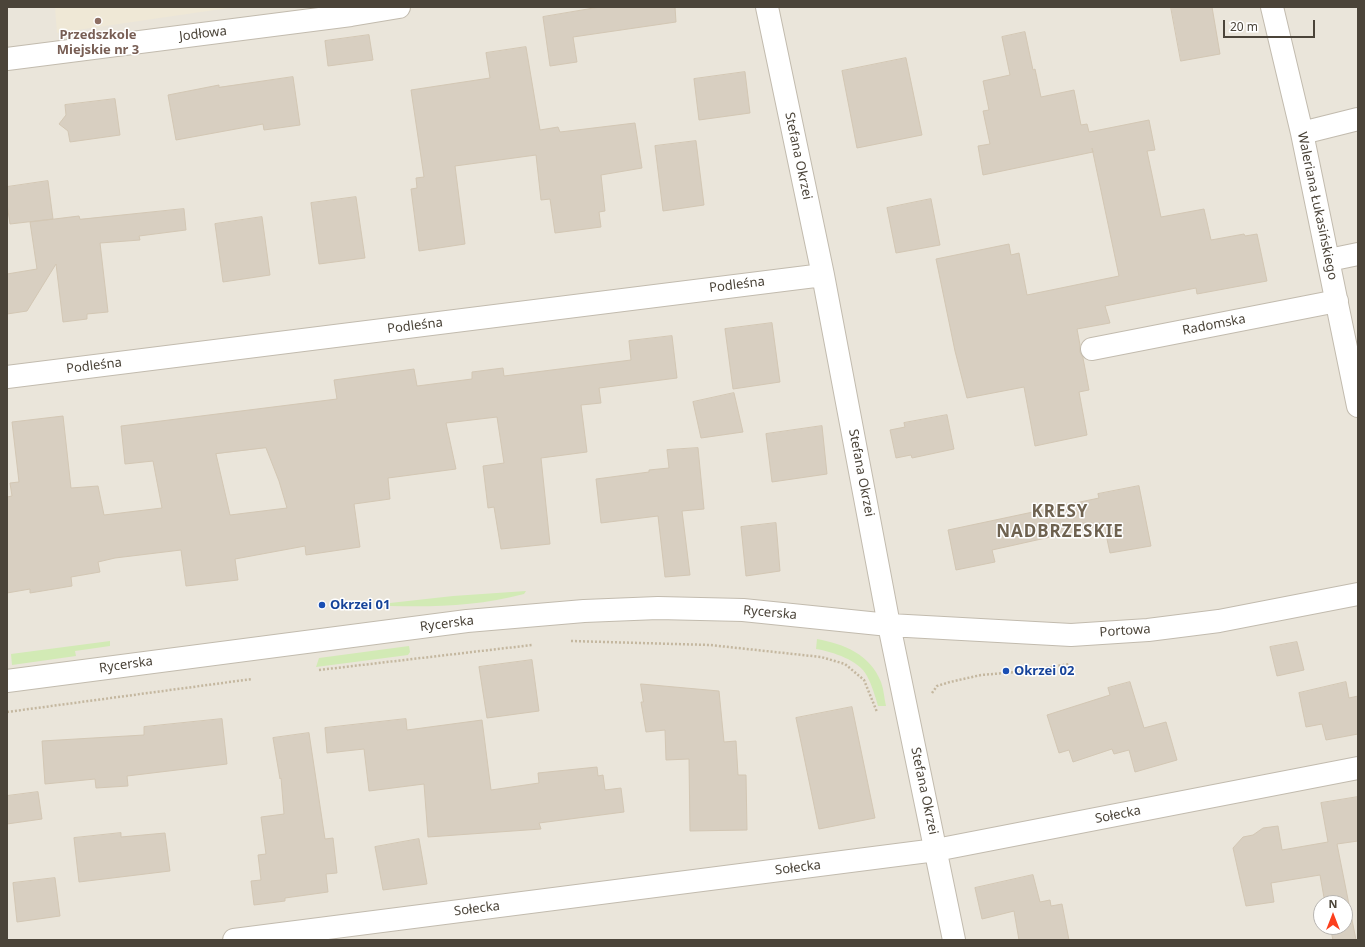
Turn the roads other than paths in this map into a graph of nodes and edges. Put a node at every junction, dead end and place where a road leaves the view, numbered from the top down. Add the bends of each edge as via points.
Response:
1 (399, 7) edge
2 (767, 7) edge
3 (1272, 7) edge
4 (7, 59) edge
5 (1358, 119) edge
6 (1302, 133) junction
7 (1358, 254) edge
8 (1329, 260) junction
9 (823, 274) junction
10 (1337, 301) junction
11 (1092, 349) dead end
12 (7, 377) edge
13 (1358, 406) edge
14 (1358, 594) edge
15 (889, 625) junction
16 (7, 681) edge
17 (1358, 768) edge
18 (936, 850) junction
19 (234, 940) edge
20 (954, 940) edge

1 - 4 street, Jodłowa
2 - 9 street, Stefana Okrzei
3 - 6 street, Waleriana Łukasińskiego
5 - 6 street
6 - 8 street, Waleriana Łukasińskiego
7 - 8 street
8 - 10 street, Waleriana Łukasińskiego
9 - 12 street, Podleśna
9 - 15 street, Stefana Okrzei
10 - 11 street, Radomska
10 - 13 street, Waleriana Łukasińskiego
14 - 15 street, Portowa via 1219,621 1148,630 1071,635
15 - 16 street, Rycerska via 743,610 658,608 584,611 459,622
15 - 18 street, Stefana Okrzei
17 - 18 street, Sołecka
18 - 19 street, Sołecka
18 - 20 street, Stefana Okrzei

